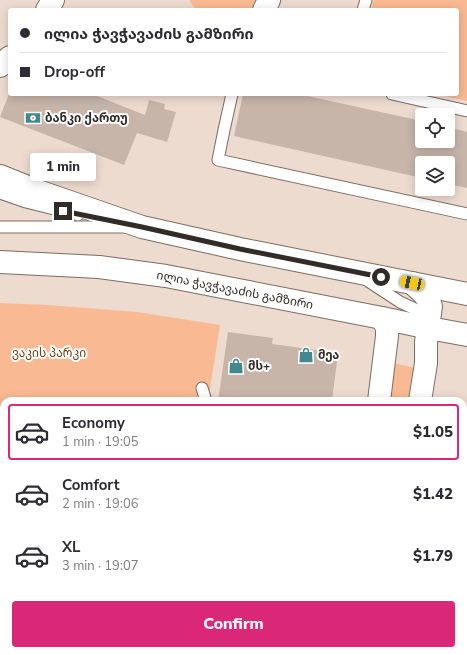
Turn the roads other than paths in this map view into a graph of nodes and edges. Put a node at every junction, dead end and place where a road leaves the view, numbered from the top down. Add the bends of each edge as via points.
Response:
1 (8, 59) edge
2 (0, 66) edge
3 (232, 96) edge
4 (400, 96) edge
5 (467, 112) edge
6 (0, 176) edge
7 (0, 193) edge
8 (467, 214) edge
9 (142, 227) junction
10 (0, 228) edge
11 (0, 262) edge
12 (350, 270) junction
13 (412, 283) junction
14 (467, 294) edge
15 (382, 318) junction
16 (429, 322) junction
17 (467, 332) edge
18 (467, 335) edge
19 (202, 388) dead end
20 (205, 397) edge
21 (380, 397) edge
22 (421, 397) edge

1 - 2 main road
3 - 8 lane via 218,160
4 - 5 lane
6 - 9 main road
7 - 9 lane via 75,214
9 - 10 lane
9 - 12 main road
11 - 15 main road, ილია ჭავჭავაძის გამზირი via 99,267 159,275
12 - 13 main road
12 - 16 lane
13 - 14 main road
13 - 16 main road via 427,298 431,306
15 - 16 main road, ილია ჭავჭავაძის გამზირი
15 - 21 main road via 388,328 388,336
16 - 17 lane
16 - 18 main road, ილია ჭავჭავაძის გამზირი
16 - 22 main road
19 - 20 lane

